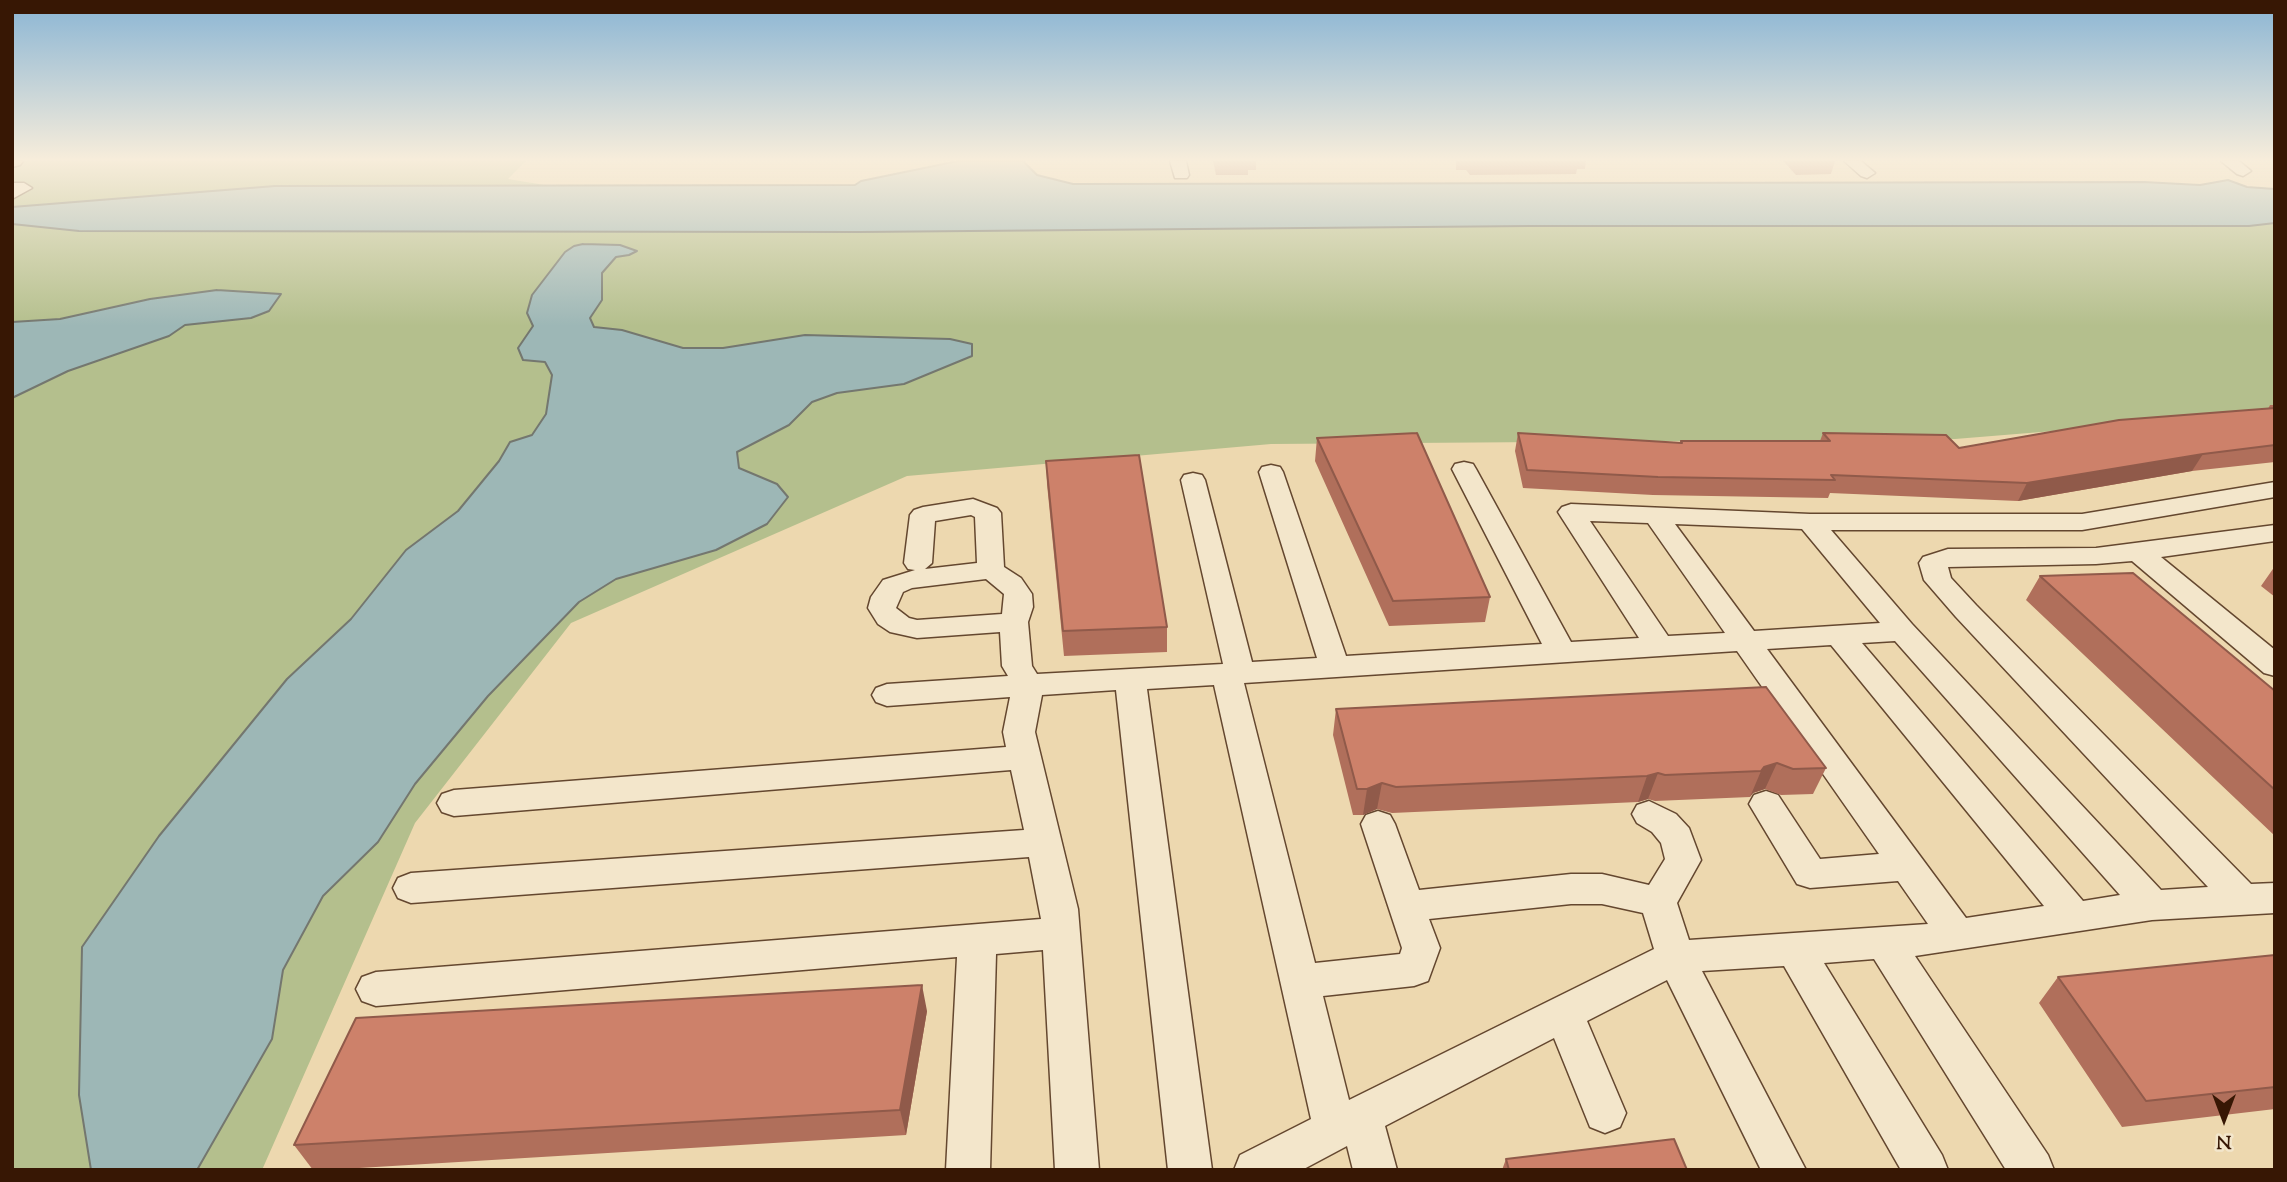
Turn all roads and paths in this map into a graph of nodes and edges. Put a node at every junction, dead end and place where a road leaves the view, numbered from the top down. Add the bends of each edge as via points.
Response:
1 (1464, 470) dead end
2 (1272, 472) dead end
3 (1193, 480) dead end
4 (2275, 489) edge
5 (1656, 516) junction
6 (1810, 522) junction
7 (2275, 533) edge
8 (2138, 552) junction
9 (918, 564) dead end
10 (991, 570) junction
11 (1014, 622) junction
12 (1902, 631) junction
13 (1839, 635) junction
14 (1748, 642) junction
15 (1660, 647) junction
16 (1562, 653) junction
17 (2275, 666) edge
18 (1335, 667) junction
19 (1234, 673) junction
20 (1130, 679) junction
21 (1028, 685) junction
22 (887, 695) dead end
23 (1025, 757) junction
24 (454, 803) dead end
25 (1766, 804) dead end
26 (1649, 814) dead end
27 (1378, 824) dead end
28 (1044, 842) junction
29 (1908, 866) junction
30 (411, 888) dead end
31 (2259, 899) edge
32 (1658, 902) junction
33 (2152, 905) junction
34 (1407, 906) junction
35 (2074, 917) junction
36 (1060, 933) junction
37 (1957, 935) junction
38 (977, 940) junction
39 (1884, 942) junction
40 (1794, 948) junction
41 (1675, 957) junction
42 (1300, 982) junction
43 (376, 989) dead end
44 (1564, 1013) junction
45 (1605, 1113) dead end
46 (1348, 1124) junction
47 (968, 1170) edge
48 (1077, 1170) edge
49 (1190, 1170) edge
50 (1256, 1170) edge
51 (1376, 1170) edge
52 (1784, 1170) edge
53 (1926, 1170) edge
54 (2032, 1170) edge

1 - 16 street
2 - 18 street
3 - 19 street
4 - 6 street via 2082,522
5 - 6 street
5 - 14 street
5 - 15 street via 1571,512
6 - 12 street
7 - 8 street
8 - 17 street
8 - 31 street via 1948,557 1933,563 1938,580 1966,611
9 - 10 street via 923,515 974,507 988,513
10 - 11 street via 1011,583 1018,594
10 - 11 street via 906,580 893,586 883,608 888,618 917,629
11 - 21 street via 1017,666
12 - 13 street
12 - 33 street
13 - 14 street
13 - 35 street
14 - 15 street
14 - 29 street
15 - 16 street
16 - 18 street
18 - 19 street
19 - 20 street
19 - 42 street
20 - 21 street
20 - 49 street
21 - 22 street
21 - 23 street via 1019,732
23 - 24 street
23 - 28 street
25 - 29 street via 1810,874
26 - 32 street via 1676,838 1683,860
27 - 34 street
28 - 30 street
28 - 36 street
29 - 37 street
31 - 33 street
32 - 34 street via 1602,889 1571,889
32 - 41 street
33 - 35 street
34 - 42 street via 1421,948 1414,969
35 - 37 street
36 - 38 street
36 - 48 street
37 - 39 street
38 - 43 street
38 - 47 street
39 - 40 street
39 - 54 street
40 - 41 street
40 - 53 street
41 - 44 street
41 - 52 street
42 - 46 street
44 - 45 street
44 - 46 street
46 - 50 street
46 - 51 street

